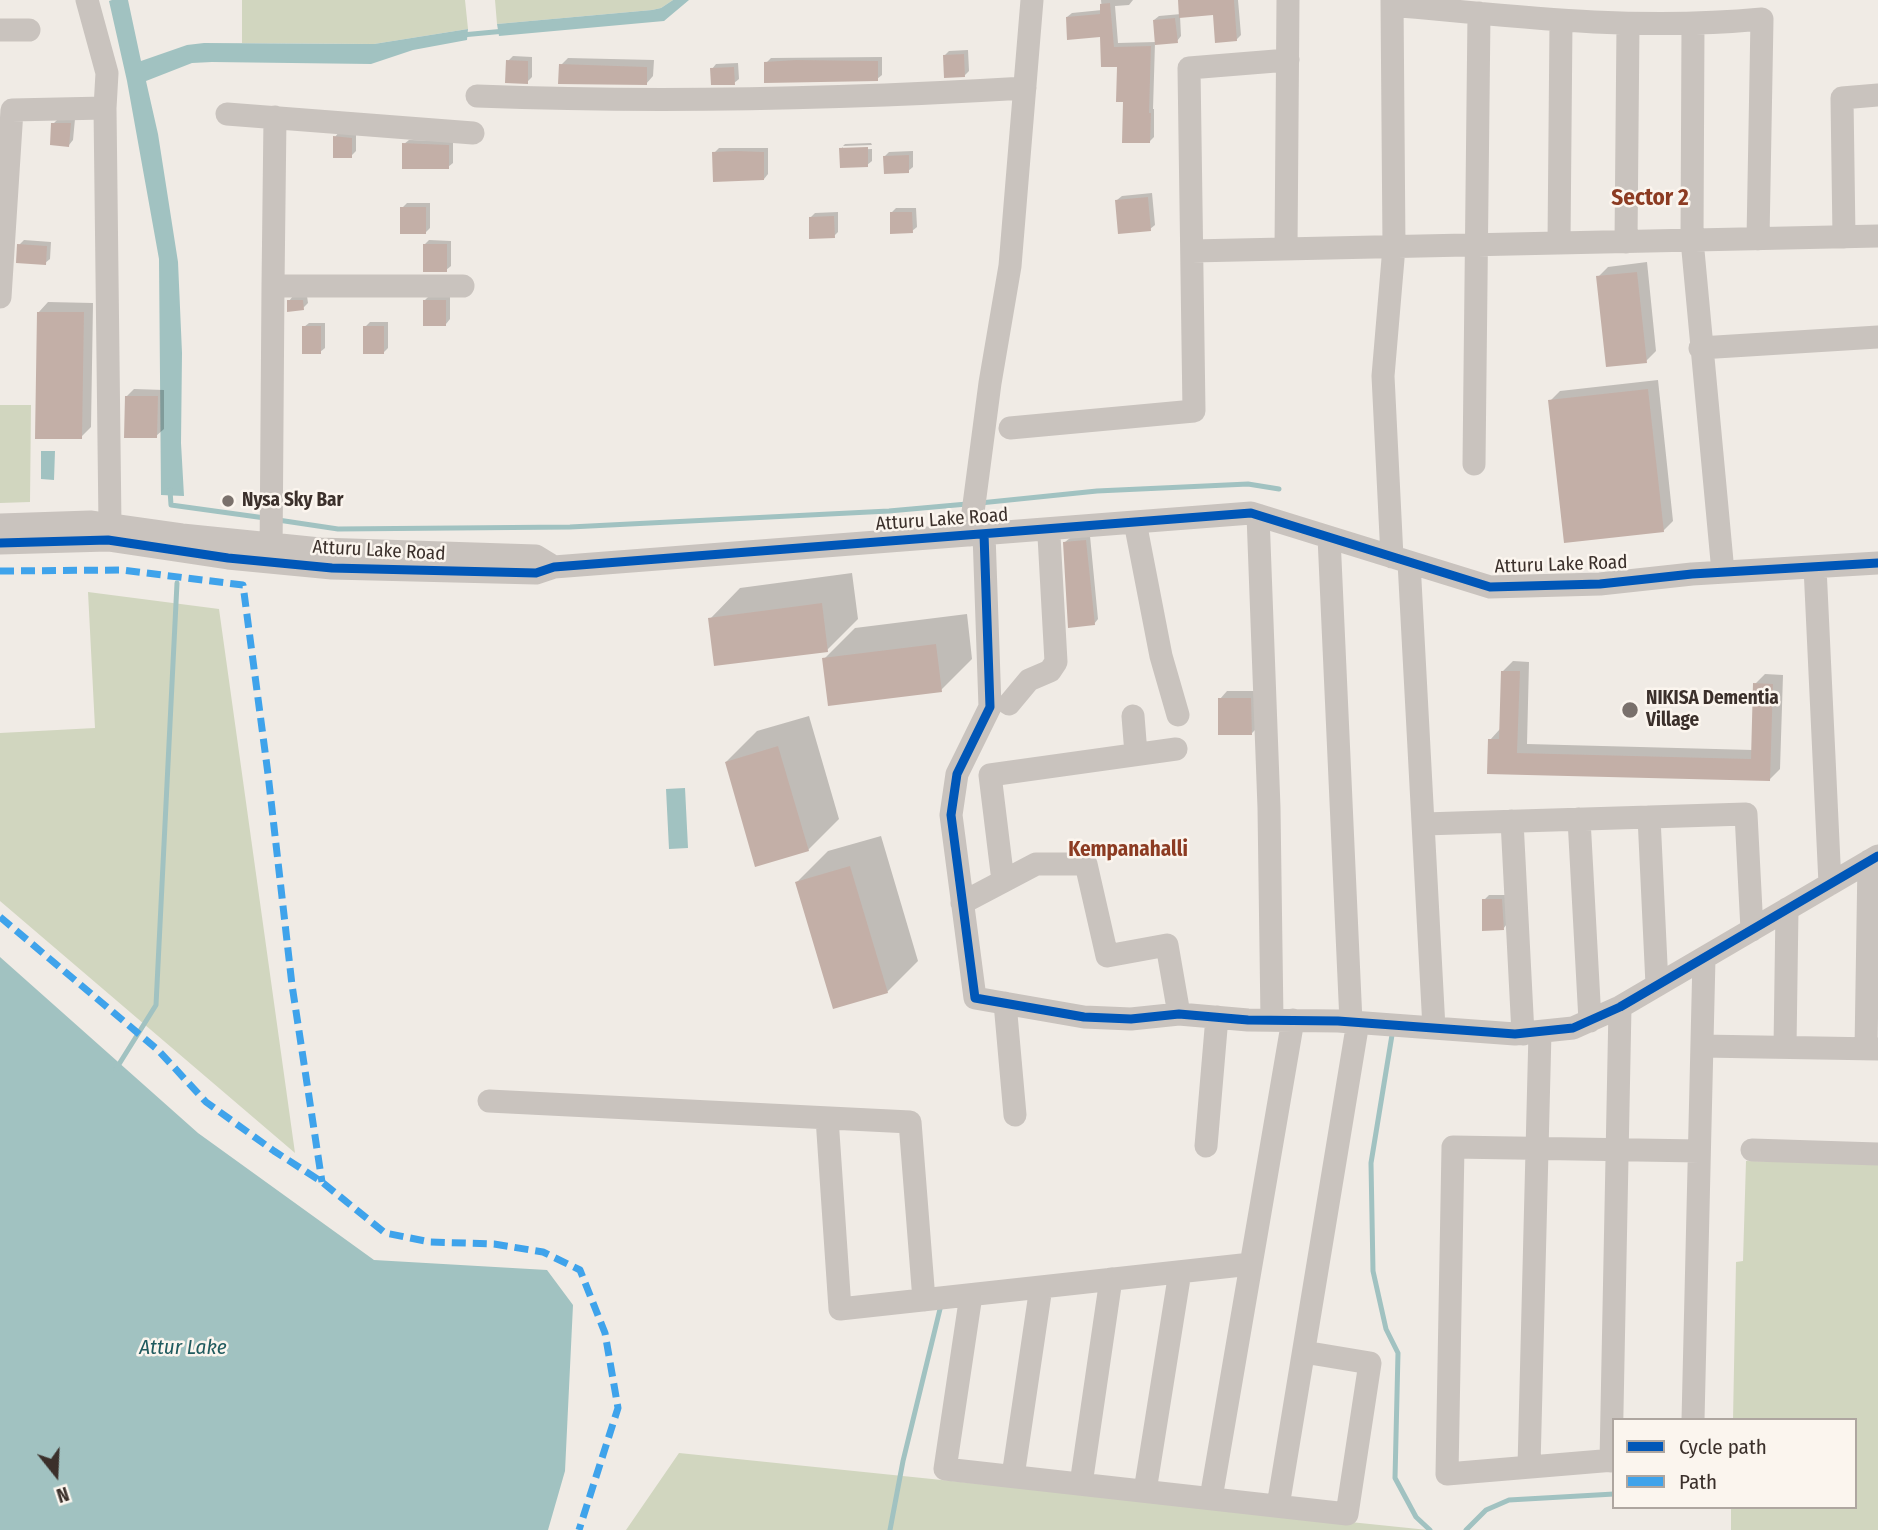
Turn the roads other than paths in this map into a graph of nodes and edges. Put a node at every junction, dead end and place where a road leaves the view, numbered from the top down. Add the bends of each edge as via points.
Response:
1 (87, 0) edge
2 (1032, 0) edge
3 (1288, 0) edge
4 (1392, 3) edge
5 (1491, 10) edge
6 (1561, 22) junction
7 (1628, 23) junction
8 (1693, 25) junction
9 (0, 30) edge
10 (29, 30) dead end
11 (1288, 60) junction
12 (1025, 88) junction
13 (1878, 95) edge
14 (477, 96) dead end
15 (104, 108) junction
16 (6, 110) edge
17 (227, 114) dead end
18 (275, 117) junction
19 (473, 133) dead end
20 (1878, 236) edge
21 (1844, 237) junction
22 (1758, 239) junction
23 (1692, 240) junction
24 (1626, 242) junction
25 (1559, 243) junction
26 (1476, 245) junction
27 (1394, 247) junction
28 (1286, 249) junction
29 (1192, 251) junction
30 (273, 286) junction
31 (463, 286) dead end
32 (0, 297) edge
33 (1878, 337) edge
34 (1700, 348) junction
35 (1010, 428) dead end
36 (1474, 464) dead end
37 (1258, 515) junction
38 (1135, 522) junction
39 (0, 525) edge
40 (110, 525) junction
41 (977, 535) junction
42 (1049, 536) dead end
43 (1329, 537) junction
44 (0, 543) edge
45 (271, 553) junction
46 (1400, 559) junction
47 (1878, 564) edge
48 (1815, 567) junction
49 (1723, 572) junction
50 (1009, 704) dead end
51 (1178, 715) dead end
52 (1133, 716) dead end
53 (1176, 749) dead end
54 (1136, 754) junction
55 (957, 774) junction
56 (990, 775) junction
57 (1649, 817) junction
58 (1579, 819) junction
59 (1512, 821) junction
60 (1424, 824) junction
61 (1874, 859) edge
62 (1003, 881) junction
63 (1830, 884) junction
64 (962, 903) junction
65 (1787, 909) junction
66 (1752, 930) junction
67 (1704, 958) junction
68 (1657, 985) junction
69 (1005, 1003) junction
70 (1620, 1007) junction
71 (1179, 1014) junction
72 (1217, 1017) junction
73 (1282, 1020) junction
74 (1590, 1021) junction
75 (1354, 1022) junction
76 (1434, 1028) junction
77 (1531, 1033) junction
78 (1702, 1046) junction
79 (1785, 1047) junction
80 (1872, 1049) edge
81 (489, 1101) dead end
82 (1015, 1115) dead end
83 (827, 1118) junction
84 (1206, 1146) dead end
85 (1537, 1149) junction
86 (1617, 1150) junction
87 (1752, 1150) dead end
88 (1699, 1151) junction
89 (1878, 1154) edge
90 (1251, 1264) junction
91 (1180, 1272) junction
92 (1111, 1279) junction
93 (1041, 1287) junction
94 (971, 1295) junction
95 (924, 1300) junction
96 (1304, 1352) junction
97 (1613, 1418) edge
98 (1693, 1418) edge
99 (1612, 1461) edge
100 (1529, 1467) junction
101 (1013, 1476) junction
102 (1081, 1484) junction
103 (1144, 1491) junction
104 (1211, 1499) junction
105 (1278, 1506) junction

1 - 15 street via 107,74
2 - 12 street
3 - 11 street
4 - 5 street
4 - 27 street
5 - 6 street
5 - 26 street
6 - 7 street
6 - 25 street
7 - 8 street
7 - 24 street
8 - 22 street via 1762,19
8 - 23 street
9 - 10 street
11 - 28 street
11 - 29 street via 1189,68
12 - 14 street via 898,96 674,100
12 - 41 street via 1010,266 990,383
13 - 21 street via 1842,98
15 - 16 street
15 - 40 street
16 - 32 street
17 - 18 street
18 - 19 street
18 - 30 street
20 - 21 street
21 - 22 street
22 - 23 street
23 - 24 street
23 - 34 street
24 - 25 street
25 - 26 street
26 - 27 street
26 - 36 street
27 - 28 street
27 - 46 street via 1383,376
28 - 29 street
29 - 35 street via 1194,411
30 - 31 street
30 - 45 street
33 - 34 street
34 - 49 street
37 - 38 street, Atturu Lake Road
37 - 43 street, Atturu Lake Road
37 - 73 street
38 - 41 street, Atturu Lake Road
38 - 51 street via 1161,656
39 - 40 street, Atturu Lake Road
40 - 45 street, Atturu Lake Road
41 - 45 street, Atturu Lake Road via 554,568 536,556 320,549
41 - 55 street via 987,561 990,707
42 - 50 street via 1056,662 1050,671 1029,680
43 - 46 street, Atturu Lake Road
43 - 75 street
44 - 45 street, Atturu Lake Road via 108,541
46 - 49 street, Atturu Lake Road via 1490,587 1600,584
46 - 60 street
47 - 48 street, Atturu Lake Road
48 - 49 street, Atturu Lake Road
48 - 63 street
52 - 54 street
53 - 54 street
54 - 56 street
55 - 56 street
55 - 64 street via 951,815
56 - 62 street
57 - 58 street
57 - 66 street via 1746,814
57 - 68 street
58 - 59 street
58 - 74 street
59 - 60 street
59 - 77 street
60 - 76 street
61 - 63 street
61 - 80 street
62 - 64 street
62 - 71 street via 1036,864 1086,864 1107,956 1167,945
63 - 65 street
64 - 69 street via 975,998
65 - 66 street
65 - 79 street
66 - 67 street
67 - 68 street
67 - 78 street
68 - 70 street
69 - 71 street via 1084,1017 1132,1019
69 - 82 street
70 - 74 street
70 - 86 street
71 - 72 street
72 - 73 street
72 - 84 street
73 - 75 street
73 - 90 street
74 - 77 street
75 - 76 street
75 - 96 street
76 - 77 street
77 - 85 street
78 - 79 street
78 - 88 street
79 - 80 street
81 - 83 street
83 - 95 street via 910,1122
83 - 95 street via 840,1309
85 - 86 street
85 - 100 street
85 - 100 street via 1454,1147 1453,1174 1447,1474
86 - 88 street
86 - 97 street
87 - 89 street
88 - 98 street
90 - 91 street
90 - 104 street
91 - 92 street
91 - 103 street
92 - 93 street
92 - 102 street
93 - 94 street
93 - 101 street
94 - 95 street
94 - 101 street via 945,1469
96 - 105 street
96 - 105 street via 1370,1363 1347,1514
99 - 100 street
101 - 102 street
102 - 103 street
103 - 104 street
104 - 105 street

